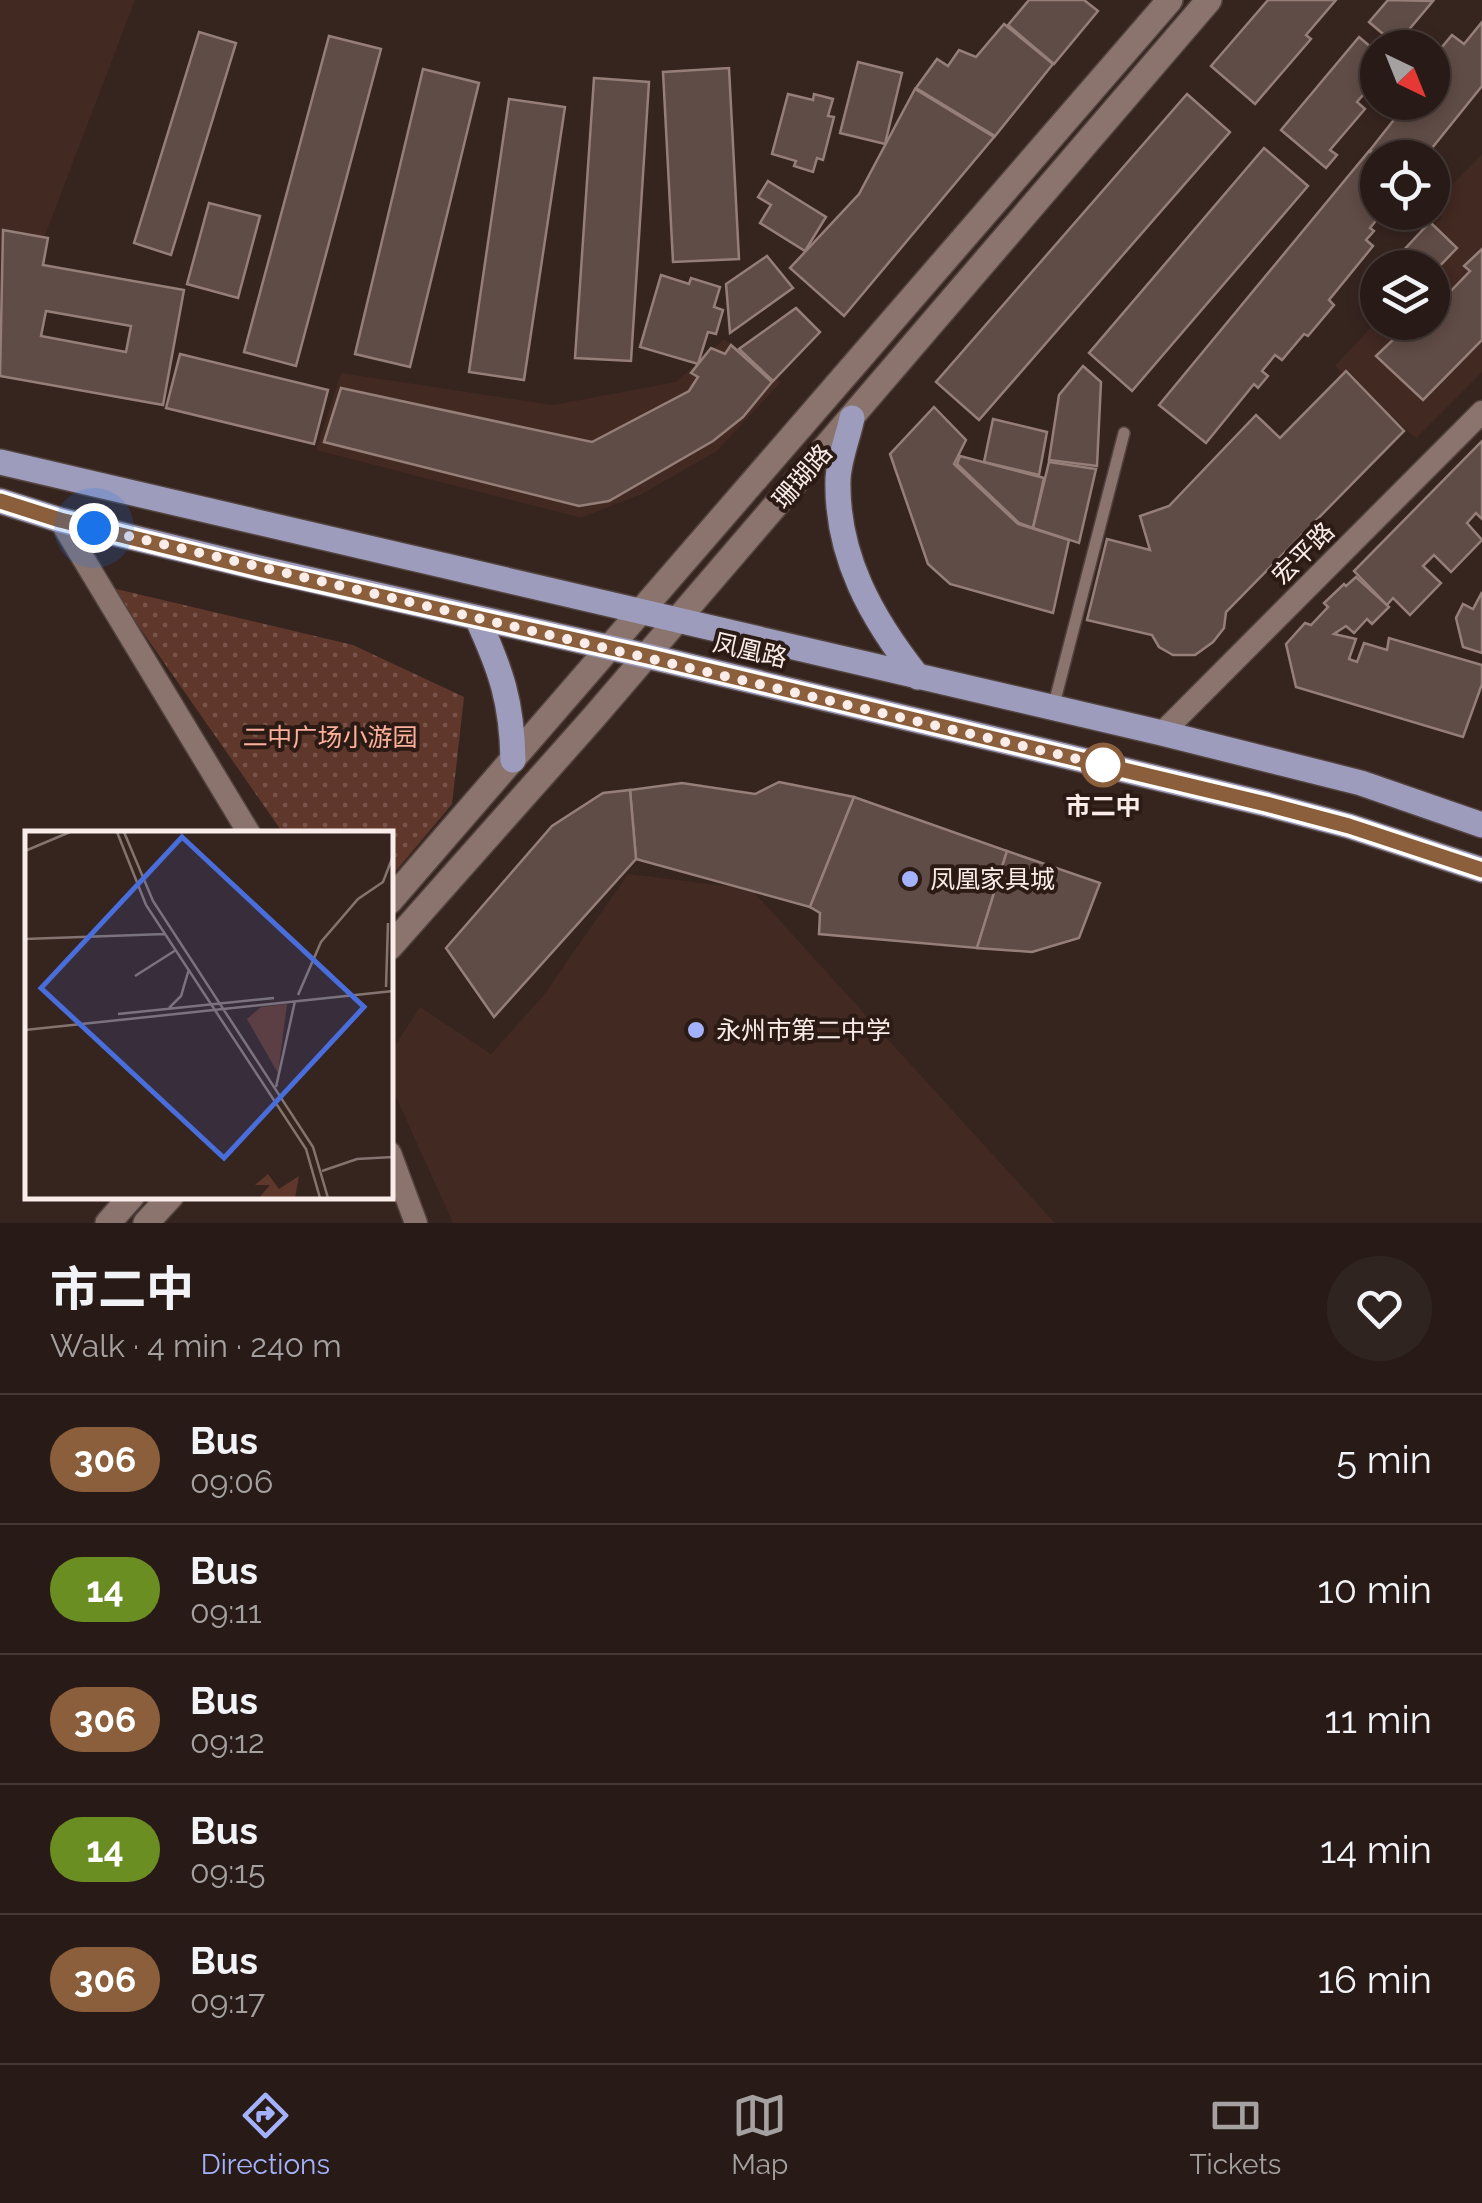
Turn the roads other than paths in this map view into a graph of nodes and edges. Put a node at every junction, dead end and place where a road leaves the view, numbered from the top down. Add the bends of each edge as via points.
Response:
1 (1170, 0) edge
2 (1210, 0) edge
3 (1482, 412) edge
4 (852, 418) junction
5 (1124, 433) dead end
6 (0, 462) edge
7 (0, 501) edge
8 (60, 520) junction
9 (320, 536) junction
10 (309, 580) junction
11 (642, 612) junction
12 (478, 618) junction
13 (678, 620) junction
14 (611, 648) junction
15 (647, 656) junction
16 (918, 677) junction
17 (1053, 708) junction
18 (1162, 733) junction
19 (513, 760) junction
20 (1482, 825) edge
21 (249, 831) edge
22 (1482, 870) edge
23 (392, 899) edge
24 (392, 945) edge
25 (392, 1158) edge
26 (130, 1198) edge
27 (169, 1198) edge
28 (108, 1223) edge
29 (146, 1223) edge
30 (416, 1223) edge

1 - 11 main road, 珊瑚路
2 - 4 main road, 珊瑚路
3 - 18 street, 宏平路
4 - 13 main road, 珊瑚路
4 - 16 main road via 838,477 842,532 859,589
5 - 17 lane
6 - 9 main road, 凤凰路
7 - 8 main road, 凤凰路
8 - 10 main road, 凤凰路
8 - 21 street
9 - 10 main road
9 - 11 main road, 凤凰路
10 - 12 main road, 凤凰路
11 - 13 main road, 凤凰路
11 - 14 main road, 珊瑚路
12 - 14 main road, 凤凰路
12 - 19 main road via 512,716
13 - 15 main road, 珊瑚路
13 - 16 main road, 凤凰路
14 - 15 main road, 凤凰路
14 - 19 main road, 珊瑚路
15 - 22 main road, 凤凰路 via 1266,804
15 - 24 main road, 珊瑚路
16 - 17 main road, 凤凰路
17 - 18 main road, 凤凰路
18 - 20 main road, 凤凰路 via 1361,783
19 - 23 main road, 珊瑚路
25 - 30 street
26 - 28 main road
27 - 29 main road

